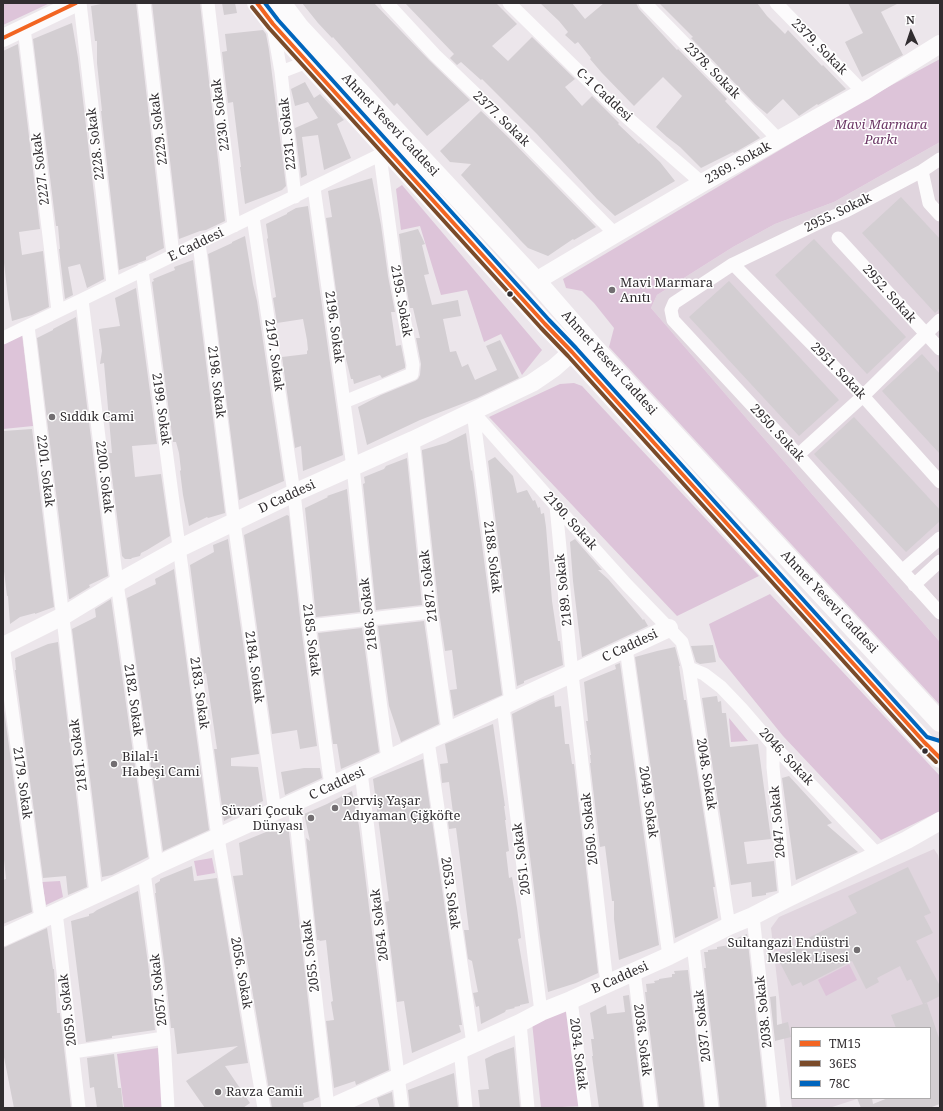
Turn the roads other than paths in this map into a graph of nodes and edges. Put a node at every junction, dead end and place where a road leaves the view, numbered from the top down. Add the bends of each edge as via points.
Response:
1 (76, 3) edge
2 (80, 3) edge
3 (144, 3) edge
4 (208, 3) edge
5 (257, 3) edge
6 (281, 3) edge
7 (387, 3) edge
8 (509, 3) edge
9 (645, 3) edge
10 (776, 3) edge
11 (273, 24) junction
12 (24, 28) junction
13 (3, 38) edge
14 (940, 44) edge
15 (308, 62) junction
16 (281, 72) junction
17 (863, 92) junction
18 (779, 140) junction
19 (384, 153) junction
20 (940, 159) edge
21 (922, 171) junction
22 (702, 183) junction
23 (314, 188) junction
24 (295, 197) junction
25 (940, 214) edge
26 (253, 217) junction
27 (234, 226) junction
28 (615, 234) junction
29 (838, 238) dead end
30 (199, 243) junction
31 (173, 255) junction
32 (733, 264) junction
33 (142, 270) junction
34 (536, 281) junction
35 (113, 284) junction
36 (82, 300) junction
37 (58, 311) junction
38 (940, 320) edge
39 (28, 326) junction
40 (926, 334) junction
41 (3, 338) edge
42 (579, 346) junction
43 (940, 349) edge
44 (862, 396) junction
45 (344, 402) junction
46 (473, 412) junction
47 (413, 440) junction
48 (798, 455) junction
49 (353, 467) junction
50 (940, 482) edge
51 (294, 493) junction
52 (556, 506) junction
53 (234, 522) junction
54 (940, 538) edge
55 (180, 548) junction
56 (940, 561) edge
57 (902, 571) junction
58 (117, 583) junction
59 (914, 585) junction
60 (431, 612) junction
61 (940, 613) edge
62 (63, 616) junction
63 (369, 620) junction
64 (309, 626) junction
65 (669, 628) junction
66 (3, 646) edge
67 (626, 648) junction
68 (689, 668) junction
69 (572, 674) junction
70 (507, 704) junction
71 (940, 722) edge
72 (448, 731) junction
73 (428, 741) junction
74 (773, 744) junction
75 (932, 744) edge
76 (940, 758) edge
77 (388, 760) junction
78 (361, 772) junction
79 (331, 786) junction
80 (294, 803) junction
81 (275, 812) junction
82 (940, 821) edge
83 (940, 830) edge
84 (218, 838) junction
85 (907, 840) junction
86 (877, 854) junction
87 (150, 868) junction
88 (96, 894) junction
89 (786, 899) junction
90 (48, 916) junction
91 (753, 916) junction
92 (729, 926) junction
93 (3, 937) edge
94 (693, 944) junction
95 (669, 956) junction
96 (634, 972) junction
97 (607, 984) junction
98 (571, 1000) junction
99 (540, 1012) junction
100 (520, 1023) junction
101 (164, 1038) junction
102 (467, 1047) junction
103 (73, 1052) junction
104 (398, 1078) junction
105 (337, 1106) edge
106 (79, 1108) edge
107 (168, 1108) edge
108 (264, 1108) edge
109 (402, 1108) edge
110 (466, 1108) edge
111 (528, 1108) edge
112 (585, 1108) edge
113 (651, 1108) edge
114 (712, 1108) edge
115 (774, 1108) edge

1 - 12 street
2 - 35 street, 2228. Sokak
3 - 31 street, 2229. Sokak
4 - 27 street, 2230. Sokak
5 - 11 main road, Ahmet Yesevi Caddesi
6 - 34 main road, Ahmet Yesevi Caddesi via 304,33
7 - 28 street, 2377. Sokak via 435,55
8 - 22 street, C-1 Caddesi via 614,106
9 - 18 street, 2378. Sokak
10 - 17 street, 2379. Sokak
11 - 15 main road, Ahmet Yesevi Caddesi
11 - 16 street, 2231. Sokak
12 - 13 street
12 - 37 street, 2227. Sokak
14 - 17 street, 2369. Sokak
15 - 16 street
15 - 19 main road, Ahmet Yesevi Caddesi
16 - 24 street, 2231. Sokak
17 - 18 street, 2369. Sokak
18 - 22 street, 2369. Sokak
19 - 23 street, E Caddesi
19 - 42 main road, Ahmet Yesevi Caddesi via 545,324
19 - 45 street, 2195. Sokak via 396,275 413,365 412,374
20 - 21 street, 2955. Sokak
21 - 25 street via 929,203
21 - 32 street, 2955. Sokak via 846,211
22 - 28 street, 2369. Sokak
23 - 24 street, E Caddesi
23 - 45 street, 2196. Sokak
24 - 26 street, E Caddesi
26 - 27 street, E Caddesi
26 - 51 street, 2197. Sokak
27 - 30 street, E Caddesi
28 - 34 street, 2369. Sokak
29 - 40 street, 2952. Sokak
30 - 31 street, E Caddesi
30 - 53 street, 2198. Sokak
31 - 33 street, E Caddesi
32 - 44 street, 2951. Sokak
32 - 48 street, 2950. Sokak via 674,303 671,310 672,320
33 - 35 street, E Caddesi
33 - 55 street, 2199. Sokak
34 - 42 main road, Ahmet Yesevi Caddesi
35 - 36 street, E Caddesi
36 - 37 street, E Caddesi
36 - 58 street, 2200. Sokak
37 - 39 street, E Caddesi
38 - 40 street
39 - 41 street, E Caddesi
39 - 62 street, 2201. Sokak
40 - 43 street, 2952. Sokak
40 - 44 street
42 - 46 street, D Caddesi via 532,383
42 - 71 main road, Ahmet Yesevi Caddesi via 601,361 704,474 712,475
42 - 75 main road, Ahmet Yesevi Caddesi
44 - 48 street
44 - 50 street, 2951. Sokak
45 - 49 street, 2196. Sokak
46 - 47 street, D Caddesi
46 - 52 street, 2190. Sokak
46 - 70 street, 2188. Sokak
47 - 49 street, D Caddesi
47 - 60 street, 2187. Sokak
48 - 57 street, 2950. Sokak
49 - 51 street, D Caddesi
49 - 63 street, 2186. Sokak
51 - 53 street, D Caddesi
51 - 64 street, 2185. Sokak
52 - 65 street, 2190. Sokak
52 - 69 street, 2189. Sokak
53 - 55 street, D Caddesi
53 - 81 street, 2184. Sokak
54 - 57 street
55 - 58 street, D Caddesi
55 - 84 street, 2183. Sokak
56 - 59 street
57 - 59 street, 2950. Sokak
58 - 62 street, D Caddesi
58 - 87 street, 2182. Sokak
59 - 61 street, 2950. Sokak
60 - 63 street
60 - 72 street, 2187. Sokak
62 - 66 street, D Caddesi
62 - 88 street, 2181. Sokak
63 - 64 street
63 - 77 street, 2186. Sokak
64 - 79 street, 2185. Sokak
65 - 67 street, C Caddesi
65 - 68 street, 2048. Sokak via 682,642
66 - 90 street, 2179. Sokak
67 - 69 street, C Caddesi
67 - 95 street, 2049. Sokak
68 - 74 street, 2046. Sokak via 704,674 721,687
68 - 92 street, 2048. Sokak
69 - 70 street, C Caddesi
69 - 97 street, 2050. Sokak
70 - 72 street, C Caddesi
70 - 99 street, 2051. Sokak
72 - 73 street, C Caddesi
73 - 77 street, C Caddesi
73 - 102 street, 2053. Sokak
74 - 86 street, 2046. Sokak
74 - 89 street, 2047. Sokak
75 - 76 main road, Ahmet Yesevi Caddesi
77 - 78 street, C Caddesi
78 - 79 street, C Caddesi
78 - 104 street, 2054. Sokak
79 - 80 street, C Caddesi
80 - 81 street, C Caddesi
80 - 105 street, 2055. Sokak
81 - 84 street, C Caddesi
82 - 85 street, B Caddesi
83 - 85 street, B Caddesi
84 - 87 street, C Caddesi
84 - 108 street, 2056. Sokak
85 - 86 street, B Caddesi
86 - 89 street, B Caddesi
87 - 88 street, C Caddesi
87 - 101 street, 2057. Sokak
88 - 90 street, C Caddesi
89 - 91 street, B Caddesi
90 - 93 street, C Caddesi
90 - 103 street, 2059. Sokak
91 - 92 street, B Caddesi
91 - 115 street, 2038. Sokak
92 - 94 street, B Caddesi
94 - 95 street, B Caddesi
94 - 114 street, 2037. Sokak
95 - 96 street, B Caddesi
96 - 97 street, B Caddesi
96 - 113 street, 2036. Sokak
97 - 98 street, B Caddesi
98 - 99 street, B Caddesi
98 - 112 street, 2034. Sokak
99 - 100 street, B Caddesi
100 - 102 street, B Caddesi
100 - 111 street
101 - 103 street
101 - 107 street, 2057. Sokak
102 - 104 street, B Caddesi
102 - 110 street, 2053. Sokak
103 - 106 street, 2059. Sokak
104 - 105 street, B Caddesi
104 - 109 street, 2054. Sokak

